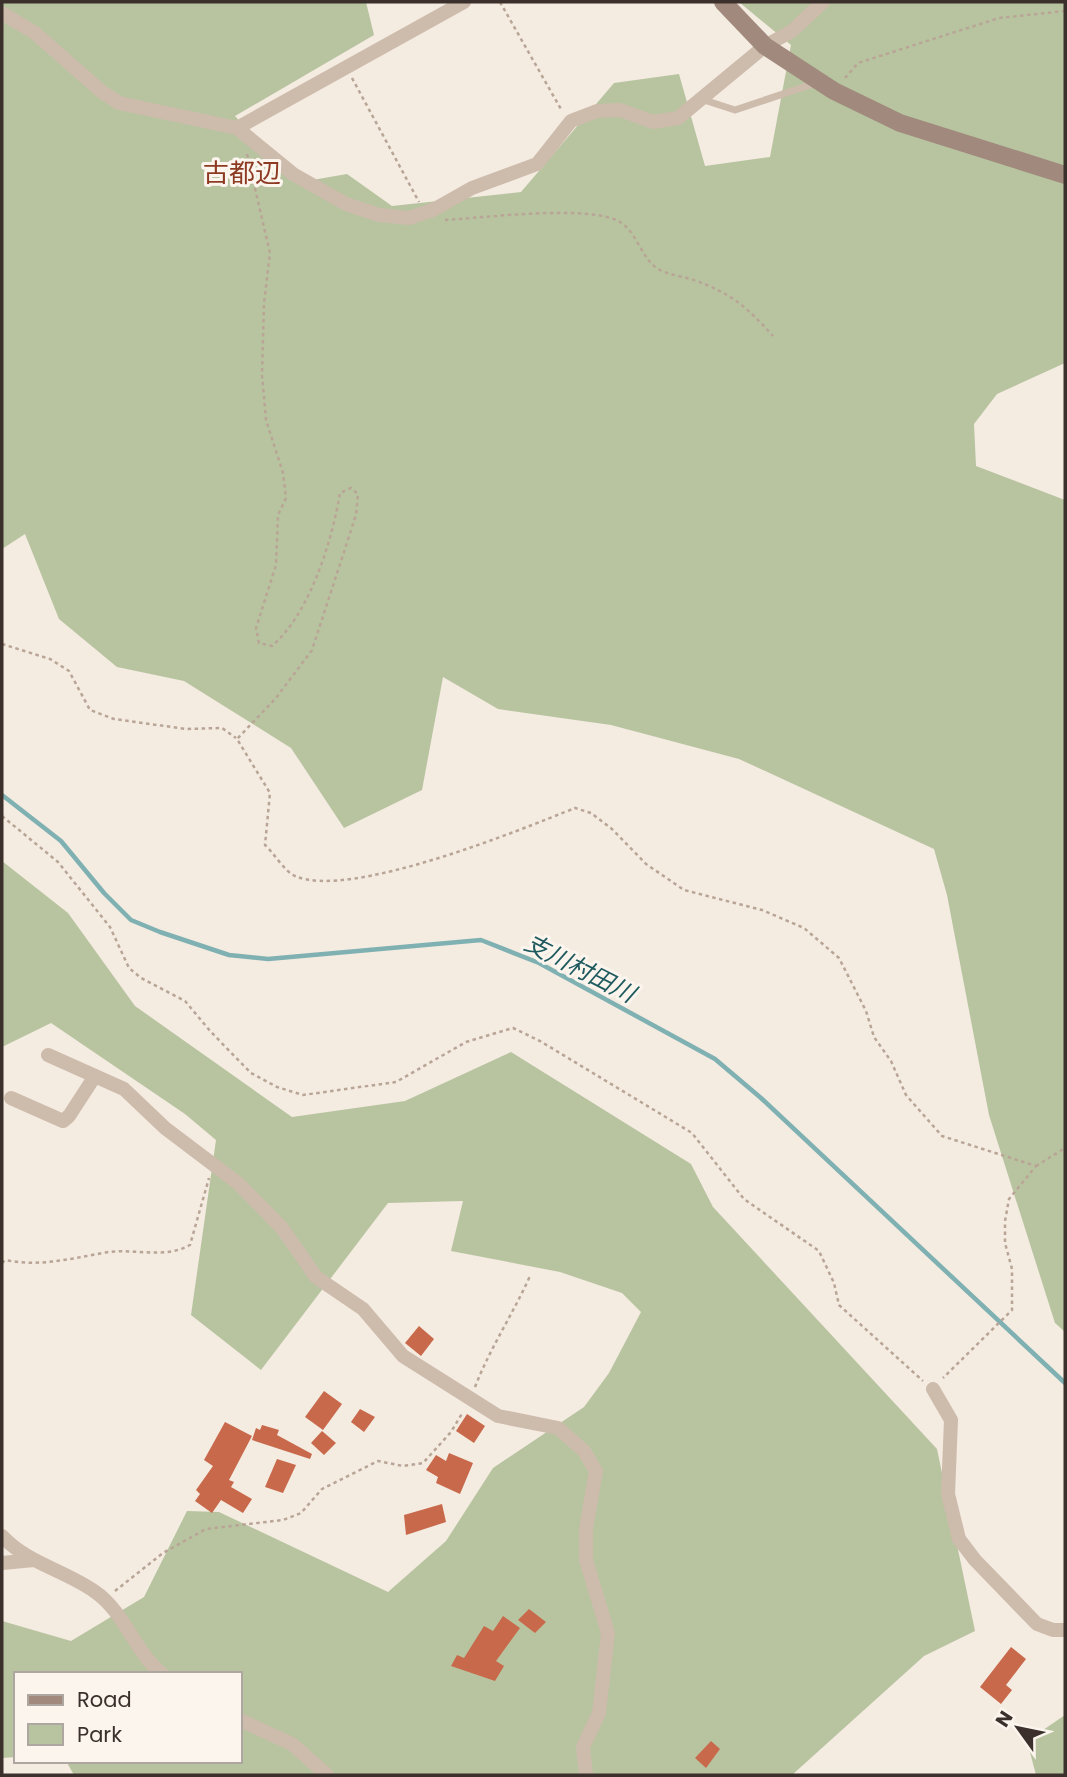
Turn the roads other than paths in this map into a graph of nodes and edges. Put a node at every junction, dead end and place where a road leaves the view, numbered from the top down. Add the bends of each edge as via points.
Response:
1 (464, 2) edge
2 (723, 2) edge
3 (823, 2) edge
4 (2, 13) edge
5 (765, 46) junction
6 (827, 86) junction
7 (701, 99) junction
8 (237, 128) junction
9 (1065, 175) edge
10 (48, 1055) dead end
11 (95, 1076) junction
12 (11, 1098) dead end
13 (933, 1389) road end
14 (2, 1536) edge
15 (35, 1560) junction
16 (2, 1563) edge
17 (1065, 1630) edge
18 (160, 1672) edge
19 (242, 1721) edge
20 (327, 1775) edge
21 (586, 1775) edge

1 - 8 street
2 - 5 street
3 - 5 street via 792,31
4 - 8 street via 34,33 120,103
5 - 6 street
5 - 7 street
6 - 7 lane via 735,110
6 - 9 street via 900,123
7 - 8 street via 670,121 653,122 620,110 597,111 569,123 537,164 409,218 379,215 346,204 293,174
10 - 11 street
11 - 12 street via 63,1121
11 - 21 street via 124,1089 165,1128 239,1184 282,1228 316,1277 363,1309 403,1356 498,1416 558,1427 578,1443 596,1471 586,1528 586,1560 608,1633 599,1713 583,1747
13 - 17 street via 951,1420 948,1494 959,1539 1037,1624
14 - 15 street
15 - 16 street
15 - 18 street via 94,1591 120,1615
19 - 20 street via 292,1744

